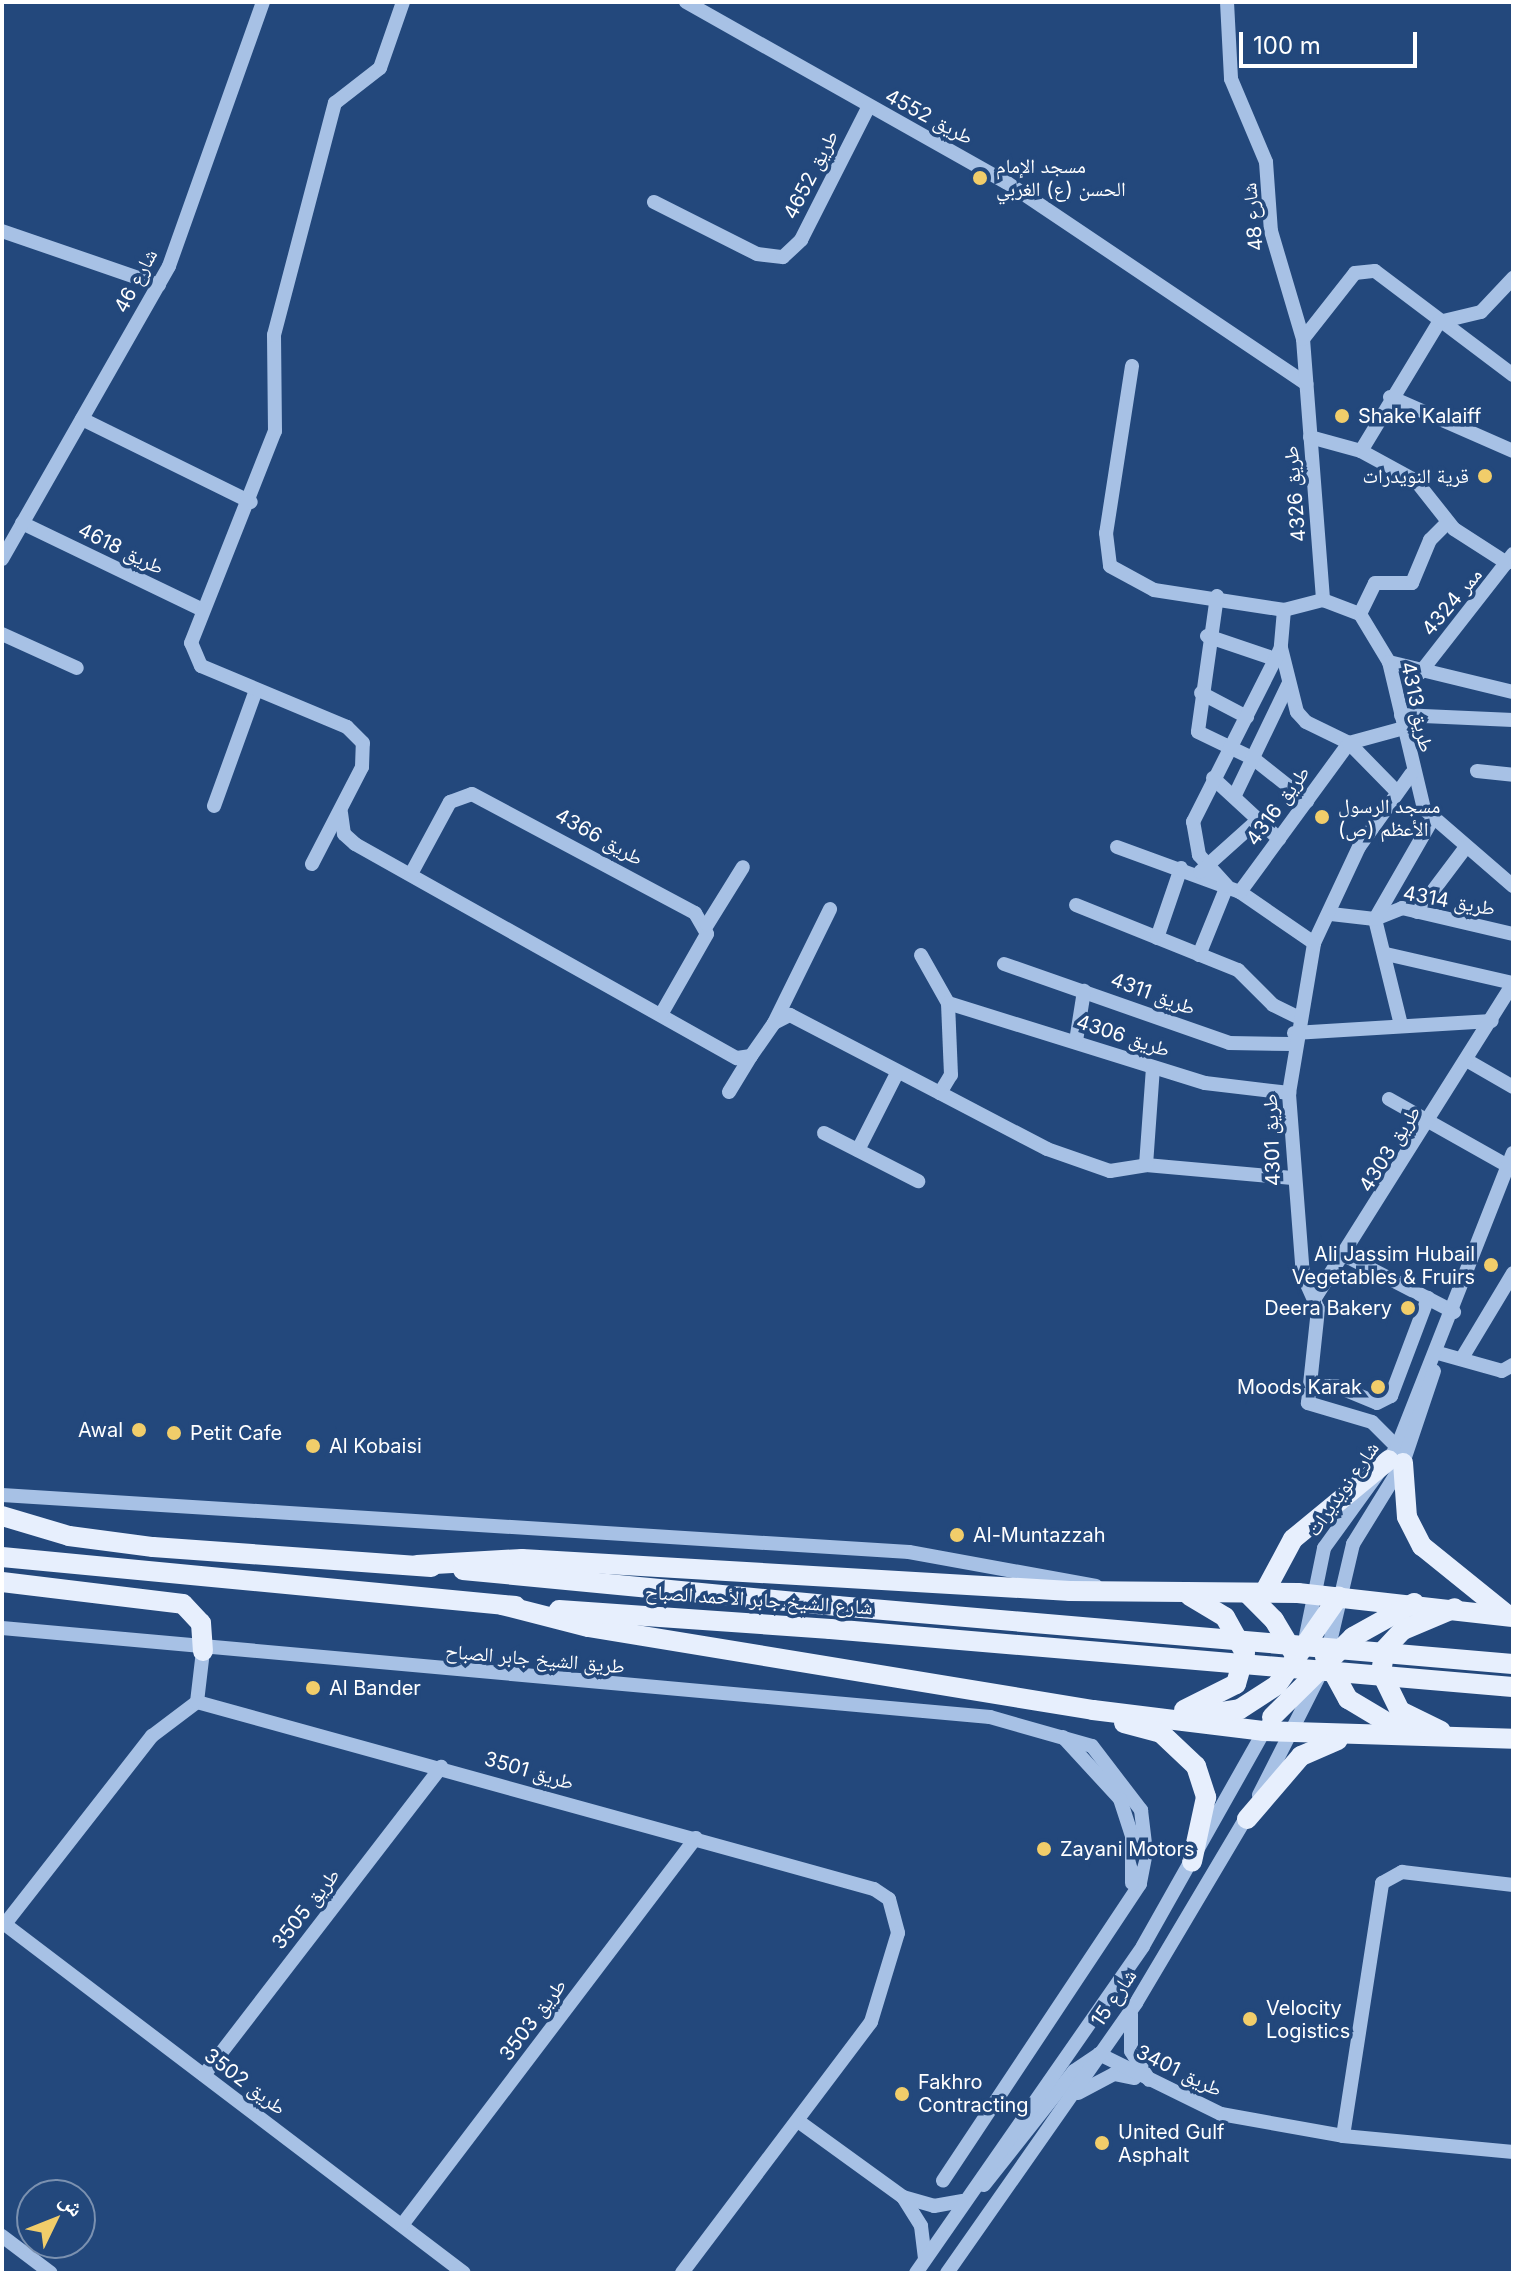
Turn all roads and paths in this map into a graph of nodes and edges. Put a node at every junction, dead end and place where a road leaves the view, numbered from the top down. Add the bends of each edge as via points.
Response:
1 (263, 2) edge
2 (403, 2) edge
3 (686, 2) edge
4 (1227, 2) edge
5 (868, 108) junction
6 (654, 202) dead end
7 (2, 231) edge
8 (1513, 278) edge
9 (159, 285) junction
10 (1439, 322) junction
11 (1303, 339) junction
12 (1132, 366) dead end
13 (1513, 375) edge
14 (1307, 384) junction
15 (1390, 397) junction
16 (82, 419) junction
17 (1310, 437) junction
18 (1361, 451) junction
19 (1513, 451) edge
20 (251, 502) junction
21 (22, 523) junction
22 (1447, 523) junction
23 (2, 559) edge
24 (1509, 568) edge
25 (1217, 596) junction
26 (1323, 600) junction
27 (203, 610) junction
28 (1284, 610) junction
29 (1360, 614) junction
30 (2, 634) edge
31 (1207, 636) junction
32 (1278, 654) junction
33 (1389, 662) junction
34 (77, 668) dead end
35 (1420, 673) junction
36 (1289, 683) junction
37 (256, 690) junction
38 (1513, 692) edge
39 (1201, 693) junction
40 (1247, 717) junction
41 (1513, 720) edge
42 (1402, 721) junction
43 (1349, 743) junction
44 (1231, 747) junction
45 (1254, 759) junction
46 (1477, 771) dead end
47 (1411, 774) junction
48 (1513, 775) edge
49 (1213, 778) junction
50 (1395, 790) junction
51 (1235, 795) junction
52 (1307, 801) junction
53 (214, 806) dead end
54 (341, 808) junction
55 (1259, 819) junction
56 (1432, 820) junction
57 (1279, 839) junction
58 (1117, 847) dead end
59 (1466, 847) junction
60 (312, 864) dead end
61 (743, 867) dead end
62 (1181, 868) junction
63 (1202, 870) junction
64 (411, 874) junction
65 (1513, 886) edge
66 (1233, 889) junction
67 (1076, 905) dead end
68 (830, 909) dead end
69 (1417, 912) junction
70 (1331, 914) junction
71 (1375, 919) junction
72 (707, 925) junction
73 (1513, 934) edge
74 (1157, 938) junction
75 (1314, 943) junction
76 (1386, 954) junction
77 (921, 955) dead end
78 (1199, 955) junction
79 (1004, 964) dead end
80 (1513, 984) edge
81 (1084, 991) junction
82 (948, 1003) junction
83 (662, 1013) junction
84 (1296, 1016) junction
85 (1492, 1021) junction
86 (774, 1023) junction
87 (1401, 1025) junction
88 (1293, 1039) junction
89 (1076, 1041) junction
90 (751, 1056) junction
91 (1468, 1061) junction
92 (1153, 1068) junction
93 (896, 1075) junction
94 (1513, 1087) edge
95 (729, 1092) dead end
96 (940, 1093) junction
97 (1289, 1093) junction
98 (1389, 1099) dead end
99 (1430, 1121) junction
100 (824, 1133) dead end
101 (858, 1150) junction
102 (1146, 1165) junction
103 (1509, 1171) edge
104 (1292, 1178) junction
105 (918, 1181) dead end
106 (1344, 1255) junction
107 (1513, 1273) edge
108 (1507, 1296) edge
109 (1315, 1298) junction
110 (1428, 1298) junction
111 (1454, 1312) junction
112 (1462, 1358) junction
113 (1435, 1360) junction
114 (1513, 1365) edge
115 (1310, 1386) junction
116 (1396, 1457) junction
117 (2, 1495) edge
118 (2, 1516) edge
119 (2, 1531) edge
120 (69, 1536) junction
121 (2, 1557) edge
122 (417, 1565) junction
123 (2, 1582) edge
124 (1116, 1591) junction
125 (1256, 1593) junction
126 (1314, 1594) junction
127 (1189, 1595) junction
128 (1339, 1596) junction
129 (1414, 1603) junction
130 (502, 1605) junction
131 (1455, 1608) junction
132 (1513, 1617) edge
133 (2, 1628) edge
134 (1321, 1631) junction
135 (203, 1651) junction
136 (1325, 1663) junction
137 (1513, 1664) edge
138 (1306, 1679) junction
139 (1513, 1687) edge
140 (987, 1694) junction
141 (197, 1702) junction
142 (1165, 1716) junction
143 (1268, 1724) junction
144 (1292, 1733) junction
145 (1376, 1736) junction
146 (1411, 1736) junction
147 (1458, 1737) junction
148 (1513, 1739) edge
149 (441, 1767) junction
150 (1247, 1819) junction
151 (696, 1838) junction
152 (1192, 1862) junction
153 (1513, 1885) edge
154 (3, 1923) edge
155 (1136, 2003) junction
156 (1099, 2010) junction
157 (1099, 2054) junction
158 (1029, 2059) junction
159 (1060, 2062) junction
160 (204, 2075) junction
161 (1151, 2083) junction
162 (1045, 2085) junction
163 (1061, 2109) junction
164 (798, 2121) junction
165 (1343, 2136) junction
166 (1513, 2152) edge
167 (943, 2180) dead end
168 (984, 2185) junction
169 (903, 2197) junction
170 (963, 2201) junction
171 (402, 2225) junction
172 (2, 2236) edge
173 (925, 2266) edge
174 (51, 2273) edge
175 (464, 2273) edge
176 (682, 2273) edge
177 (916, 2273) edge
178 (947, 2273) edge

1 - 9 street, شارع 46
2 - 20 street via 380,68 342,93 333,109 274,335 275,431
3 - 5 street, طريق 4552
4 - 11 street, شارع 48 via 1231,79 1266,162 1271,231
5 - 6 street, طريق 4652 via 801,240 783,257 757,254
5 - 14 street, طريق 4552 via 1107,245
7 - 9 street
8 - 10 street via 1481,312
9 - 16 street, شارع 46
10 - 11 street via 1365,269
10 - 13 street
10 - 15 street
11 - 14 street, شارع 48
12 - 25 street via 1105,550 1122,578 1154,590
14 - 17 street, طريق 4326
15 - 18 street
15 - 19 street
16 - 20 street
16 - 21 street, شارع 46
17 - 18 street
17 - 26 street, طريق 4326
18 - 22 street via 1416,481
20 - 27 street
21 - 23 street, شارع 46
21 - 27 street, طريق 4618
22 - 24 street
22 - 29 street via 1430,540 1412,583 1375,583
24 - 35 street, ممر 4324
25 - 28 street
25 - 31 street
26 - 28 street
26 - 29 street
27 - 37 street via 194,656
28 - 32 street
29 - 33 street, طريق 4313
30 - 34 street
31 - 32 street
31 - 39 street
32 - 36 street
32 - 40 street
33 - 35 street
33 - 42 street, طريق 4313
35 - 38 street
36 - 43 street via 1306,722
36 - 45 street
37 - 53 street
37 - 54 street via 347,727 363,743 367,754
39 - 40 street
39 - 44 street via 1198,732
40 - 44 street
41 - 42 street
42 - 43 street
42 - 47 street, طريق 4313
43 - 50 street
43 - 52 street, طريق 4316
44 - 45 street
44 - 49 street
45 - 51 street
45 - 52 street
46 - 48 street
47 - 50 street, طريق 4301
47 - 56 street, طريق 4313
49 - 51 street
49 - 63 street via 1193,822
50 - 70 street, طريق 4301
51 - 55 street
52 - 57 street, طريق 4316
54 - 60 street
54 - 64 street via 344,834
55 - 57 street
55 - 63 street
56 - 59 street, طريق 4313
56 - 71 street
57 - 66 street, طريق 4316
58 - 62 street
59 - 65 street, طريق 4313
59 - 69 street
61 - 72 street
62 - 63 street
62 - 74 street
63 - 66 street
64 - 72 street, طريق 4366 via 450,802 472,794
64 - 83 street
66 - 75 street
66 - 78 street, طريق 4316
67 - 74 street
68 - 86 street
69 - 71 street, طريق 4314 via 1391,910
69 - 73 street, طريق 4314
70 - 71 street, طريق 4314
70 - 75 street, طريق 4301
71 - 76 street
72 - 83 street
74 - 78 street
75 - 84 street, طريق 4301
76 - 80 street
76 - 87 street
77 - 82 street
78 - 84 street via 1246,976 1273,1005
79 - 81 street, طريق 4311
80 - 85 street, طريق 4303
81 - 88 street, طريق 4311 via 1229,1043
81 - 89 street
82 - 89 street, طريق 4306
82 - 96 street via 951,1075
83 - 90 street via 729,1056
84 - 88 street, طريق 4301
85 - 87 street, طريق 4311
85 - 91 street, طريق 4303
86 - 90 street
86 - 93 street via 790,1015
87 - 88 street, طريق 4311
88 - 97 street, طريق 4301
89 - 92 street, طريق 4306
90 - 95 street
91 - 94 street
91 - 99 street, طريق 4303
92 - 97 street, طريق 4306
92 - 102 street
93 - 96 street
93 - 101 street
96 - 102 street via 1095,1167
97 - 104 street, طريق 4301
98 - 99 street
99 - 103 street
99 - 106 street, طريق 4303
100 - 101 street
101 - 105 street
102 - 104 street
103 - 111 street, شارع نويديرات
104 - 109 street, طريق 4301 via 1303,1276
106 - 109 street, طريق 4303
106 - 110 street
107 - 108 street
108 - 112 street
109 - 115 street, طريق 4301
110 - 111 street
110 - 115 street via 1391,1396 1377,1403 1336,1386
111 - 113 street, شارع نويديرات
112 - 113 street
112 - 114 street via 1502,1371
113 - 116 street, شارع نويديرات
115 - 116 street, طريق 4301 via 1308,1403 1372,1422
116 - 125 main road via 1293,1539
116 - 126 street, شارع نويديرات via 1327,1541
116 - 128 street, شارع نويديرات via 1353,1544
116 - 132 main road via 1407,1517 1422,1546
117 - 124 street via 909,1552
118 - 120 main road, شارع الشيخ جابر الأحمد الصباح
119 - 120 main road
120 - 122 main road, شارع الشيخ جابر الأحمد الصباح
121 - 130 main road, شارع الشيخ جابر الأحمد الصباح
122 - 124 main road, شارع الشيخ جابر الأحمد الصباح via 522,1559 829,1580
122 - 137 main road, شارع الشيخ جابر الأحمد الصباح, bridge
123 - 135 main road via 183,1604 201,1623
124 - 127 main road, شارع الشيخ جابر الأحمد الصباح
125 - 126 main road, شارع الشيخ جابر الأحمد الصباح
125 - 127 main road, شارع الشيخ جابر الأحمد الصباح
125 - 138 main road
126 - 128 main road, شارع الشيخ جابر الأحمد الصباح
126 - 134 main road
126 - 138 street, شارع نويديرات
127 - 142 main road via 1239,1633 1245,1669 1222,1694
128 - 129 main road, شارع الشيخ جابر الأحمد الصباح
128 - 134 main road
128 - 136 street, شارع نويديرات
129 - 131 main road, شارع الشيخ جابر الأحمد الصباح
129 - 136 main road via 1353,1637
130 - 139 main road, شارع الشيخ جابر الأحمد الصباح, bridge
130 - 140 main road via 588,1627
131 - 132 main road, شارع الشيخ جابر الأحمد الصباح
131 - 147 main road via 1403,1630 1385,1649 1381,1672 1400,1711
133 - 135 street, طريق الشيخ جابر الصباح
134 - 136 main road
134 - 138 main road
135 - 141 street
135 - 158 street, طريق الشيخ جابر الصباح via 990,1717 1062,1736 1109,1761 1141,1810 1146,1852 1131,1899
136 - 138 main road
136 - 146 main road via 1348,1699
138 - 142 main road via 1240,1709
138 - 143 main road
138 - 144 street, شارع 15
140 - 142 main road
140 - 152 main road via 1143,1727 1176,1744 1196,1766 1206,1797
141 - 149 street, طريق 3501
141 - 154 street via 152,1736
142 - 143 main road
143 - 144 main road
143 - 152 street, شارع 15
144 - 145 main road
144 - 150 street, شارع 15
145 - 146 main road
145 - 150 main road via 1314,1746
146 - 147 main road
147 - 148 main road
149 - 151 street, طريق 3501
149 - 160 street, طريق 3505
150 - 155 street, شارع 15
151 - 164 street, طريق 3501 via 874,1889 896,1914 898,1933 871,2022
151 - 171 street, طريق 3503
152 - 156 street, شارع 15
153 - 165 street via 1402,1872 1382,1883
154 - 160 street, طريق 3502
155 - 157 street, شارع 15
155 - 161 street via 1131,2051
156 - 159 street, شارع 15
156 - 168 street
157 - 161 street, طريق 3401
157 - 163 street, شارع 15
157 - 168 street via 1074,2071
158 - 159 street
158 - 162 street
158 - 167 street, طريق الشيخ جابر الصباح
159 - 162 street, شارع 15
160 - 171 street, طريق 3502
161 - 163 street via 1114,2074 1099,2078
161 - 165 street, طريق 3401 via 1221,2114
162 - 170 street, شارع 15
163 - 178 street, شارع 15
164 - 169 street
164 - 176 street, طريق 3501
165 - 166 street, طريق 3401
168 - 173 street
169 - 170 street via 934,2206
169 - 173 street via 921,2226
170 - 173 street, شارع 15
171 - 175 street, طريق 3502
172 - 174 street
173 - 177 street, شارع 15

